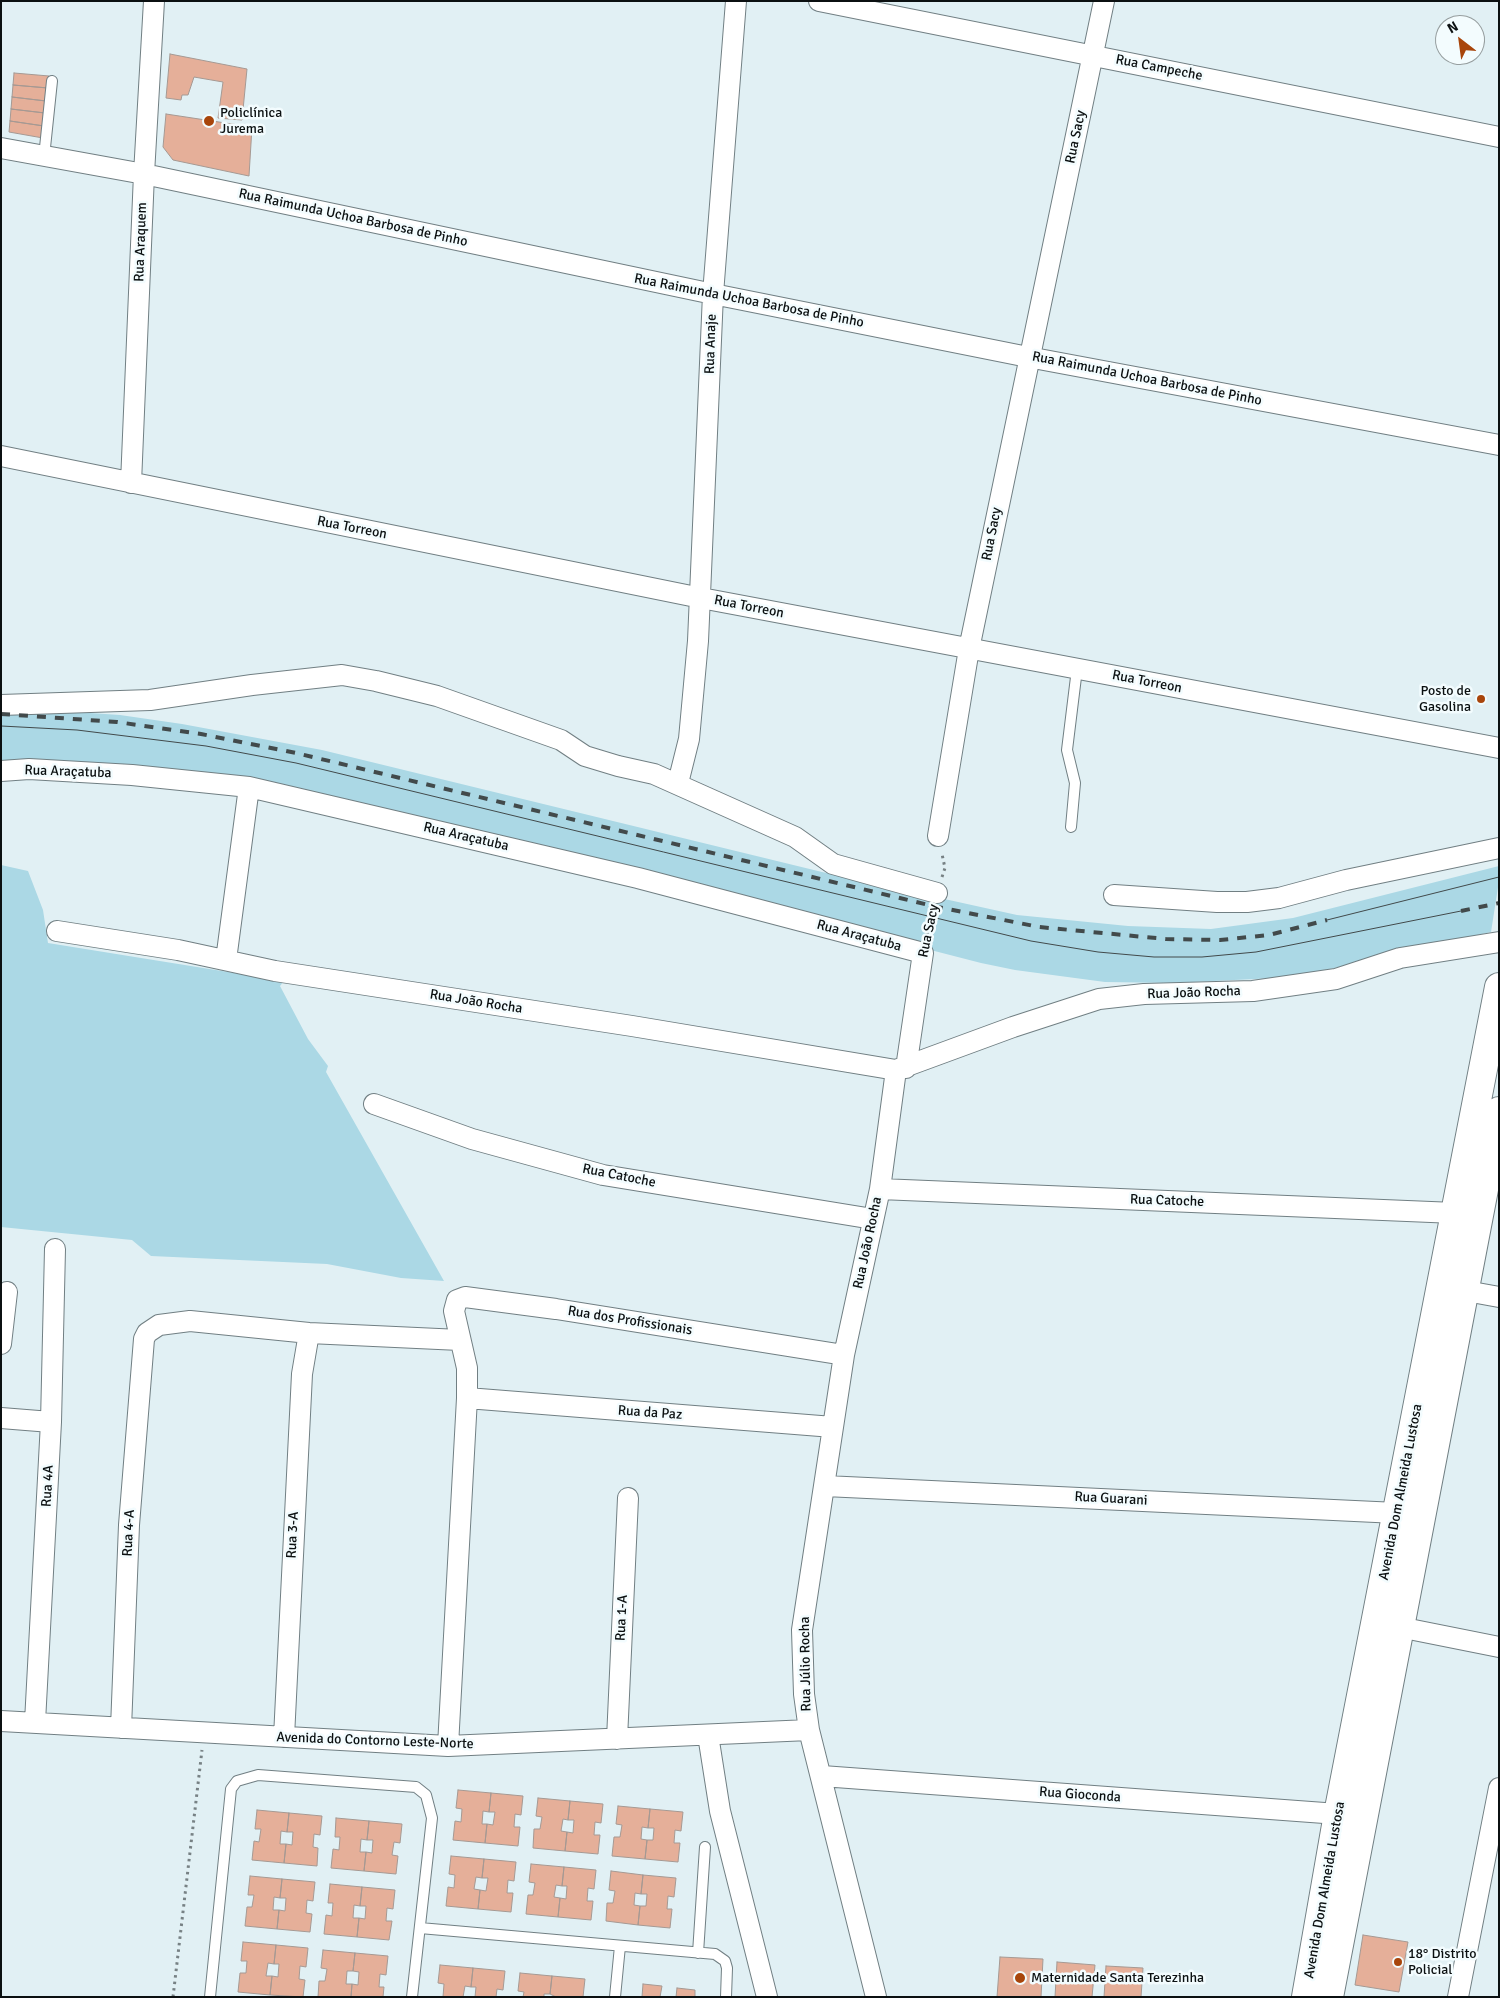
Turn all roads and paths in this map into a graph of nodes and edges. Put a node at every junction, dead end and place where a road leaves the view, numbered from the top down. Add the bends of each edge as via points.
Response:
1 (154, 1) edge
2 (736, 1) edge
3 (819, 1) edge
4 (1104, 1) edge
5 (1093, 55) junction
6 (52, 81) dead end
7 (1499, 137) edge
8 (1, 148) edge
9 (44, 157) junction
10 (144, 174) junction
11 (713, 294) junction
12 (1028, 357) junction
13 (1499, 445) edge
14 (1, 456) edge
15 (131, 483) junction
16 (701, 598) junction
17 (969, 649) junction
18 (1077, 669) junction
19 (1, 705) edge
20 (1499, 748) edge
21 (1, 771) edge
22 (678, 783) junction
23 (249, 787) junction
24 (1071, 827) dead end
25 (938, 836) joint
26 (1499, 848) edge
27 (937, 893) junction
28 (1114, 895) dead end
29 (57, 931) dead end
30 (1499, 942) edge
31 (923, 953) junction
32 (226, 960) junction
33 (1499, 987) edge
34 (901, 1069) junction
35 (374, 1104) dead end
36 (1499, 1111) edge
37 (880, 1189) junction
38 (1455, 1213) junction
39 (873, 1219) junction
40 (55, 1249) dead end
41 (1466, 1291) junction
42 (7, 1292) dead end
43 (1499, 1297) edge
44 (308, 1333) junction
45 (460, 1340) junction
46 (1, 1344) edge
47 (844, 1355) junction
48 (467, 1398) junction
49 (1, 1418) edge
50 (51, 1422) junction
51 (833, 1427) junction
52 (826, 1486) junction
53 (628, 1498) dead end
54 (1397, 1513) junction
55 (1399, 1627) junction
56 (1499, 1647) edge
57 (1, 1721) edge
58 (35, 1722) junction
59 (121, 1728) junction
60 (809, 1730) junction
61 (204, 1732) junction
62 (708, 1736) junction
63 (284, 1737) junction
64 (617, 1739) junction
65 (448, 1746) junction
66 (822, 1776) junction
67 (1499, 1788) edge
68 (1338, 1814) junction
69 (704, 1848) dead end
70 (420, 1928) junction
71 (620, 1946) junction
72 (698, 1953) junction
73 (173, 1997) edge
74 (210, 1997) edge
75 (412, 1997) edge
76 (615, 1997) edge
77 (726, 1997) edge
78 (768, 1997) edge
79 (876, 1997) edge
80 (1306, 1997) edge
81 (1329, 1997) edge
82 (1458, 1997) edge

1 - 10 street, Rua Araquem
2 - 11 street, Rua Anaje
3 - 5 street, Rua Campeche
4 - 5 street, Rua Sacy
5 - 7 street, Rua Campeche
5 - 12 street, Rua Sacy
6 - 9 lane
8 - 9 street, Rua Raimunda Uchoa Barbosa de Pinho
9 - 10 street, Rua Raimunda Uchoa Barbosa de Pinho
10 - 11 street, Rua Raimunda Uchoa Barbosa de Pinho
10 - 15 street, Rua Araquem
11 - 12 street, Rua Raimunda Uchoa Barbosa de Pinho
11 - 16 street, Rua Anaje
12 - 13 street, Rua Raimunda Uchoa Barbosa de Pinho
12 - 17 street, Rua Sacy
14 - 15 street, Rua Torreon
15 - 16 street, Rua Torreon
16 - 17 street, Rua Torreon
16 - 22 street, Rua Anaje via 689,739
17 - 18 street, Rua Torreon
17 - 25 street, Rua Sacy
18 - 20 street, Rua Torreon
18 - 24 lane via 1067,750 1075,783
19 - 22 street via 150,700 342,676 437,696 561,740 585,756
21 - 23 street, Rua Araçatuba via 29,769 122,774
22 - 27 street via 734,812 795,837 833,864
23 - 31 street, Rua Araçatuba via 628,876
23 - 32 street
25 - 27 path, Rua Sacy via 945,868
26 - 28 street via 1346,880 1279,898 1247,902
27 - 31 path, Rua Sacy
29 - 32 street, Rua João Rocha
30 - 34 street, Rua João Rocha via 1400,958 1326,980 1253,991 1144,994 1100,999
31 - 34 street, Rua Sacy
32 - 34 street, Rua João Rocha via 275,971
33 - 38 main road, Avenida Dom Almeida Lustosa
34 - 37 street, Rua João Rocha
35 - 39 street, Rua Catoche via 472,1139 603,1175
36 - 41 main road, Avenida Dom Almeida Lustosa
37 - 38 street, Rua Catoche
37 - 39 street, Rua João Rocha
38 - 54 main road, Avenida Dom Almeida Lustosa
39 - 47 street, Rua João Rocha
40 - 50 street, Rua 4A
41 - 43 street
41 - 55 main road, Avenida Dom Almeida Lustosa
42 - 46 street
44 - 45 street
44 - 59 street, Rua 4-A via 190,1321 159,1325 150,1329 144,1339 129,1525
44 - 63 street, Rua 3-A via 302,1374
45 - 47 street, Rua dos Profissionais via 454,1311 457,1300 465,1297
45 - 48 street, Rua dos Profissionais via 467,1368
47 - 51 street, Rua Júlio Rocha
48 - 51 street, Rua da Paz
48 - 65 street, Rua dos Profissionais
49 - 50 street
50 - 58 street, Rua 4A
51 - 52 street, Rua Júlio Rocha
52 - 54 street, Rua Guarani
52 - 60 street, Rua Júlio Rocha via 809,1571 802,1630
53 - 64 street, Rua 1-A
54 - 68 main road, Avenida Dom Almeida Lustosa
55 - 56 street
55 - 81 main road, Avenida Dom Almeida Lustosa
57 - 58 street, Avenida do Contorno Leste-Norte
58 - 59 street, Avenida do Contorno Leste-Norte
59 - 61 street, Avenida do Contorno Leste-Norte
60 - 62 street, Avenida do Contorno Leste-Norte
60 - 66 street, Rua Júlio Rocha
61 - 63 street, Avenida do Contorno Leste-Norte
61 - 73 path
62 - 64 street, Avenida do Contorno Leste-Norte
62 - 78 street via 720,1811
63 - 65 street, Avenida do Contorno Leste-Norte
64 - 65 street, Avenida do Contorno Leste-Norte
66 - 68 street, Rua Gioconda
66 - 79 street, Rua Júlio Rocha
67 - 82 street
68 - 80 main road, Avenida Dom Almeida Lustosa
69 - 72 lane
70 - 71 lane
70 - 74 lane via 432,1818 426,1795 416,1787 258,1775 246,1778 237,1781 231,1789
70 - 75 lane
71 - 72 lane
71 - 76 lane
72 - 77 lane via 715,1954 725,1961

